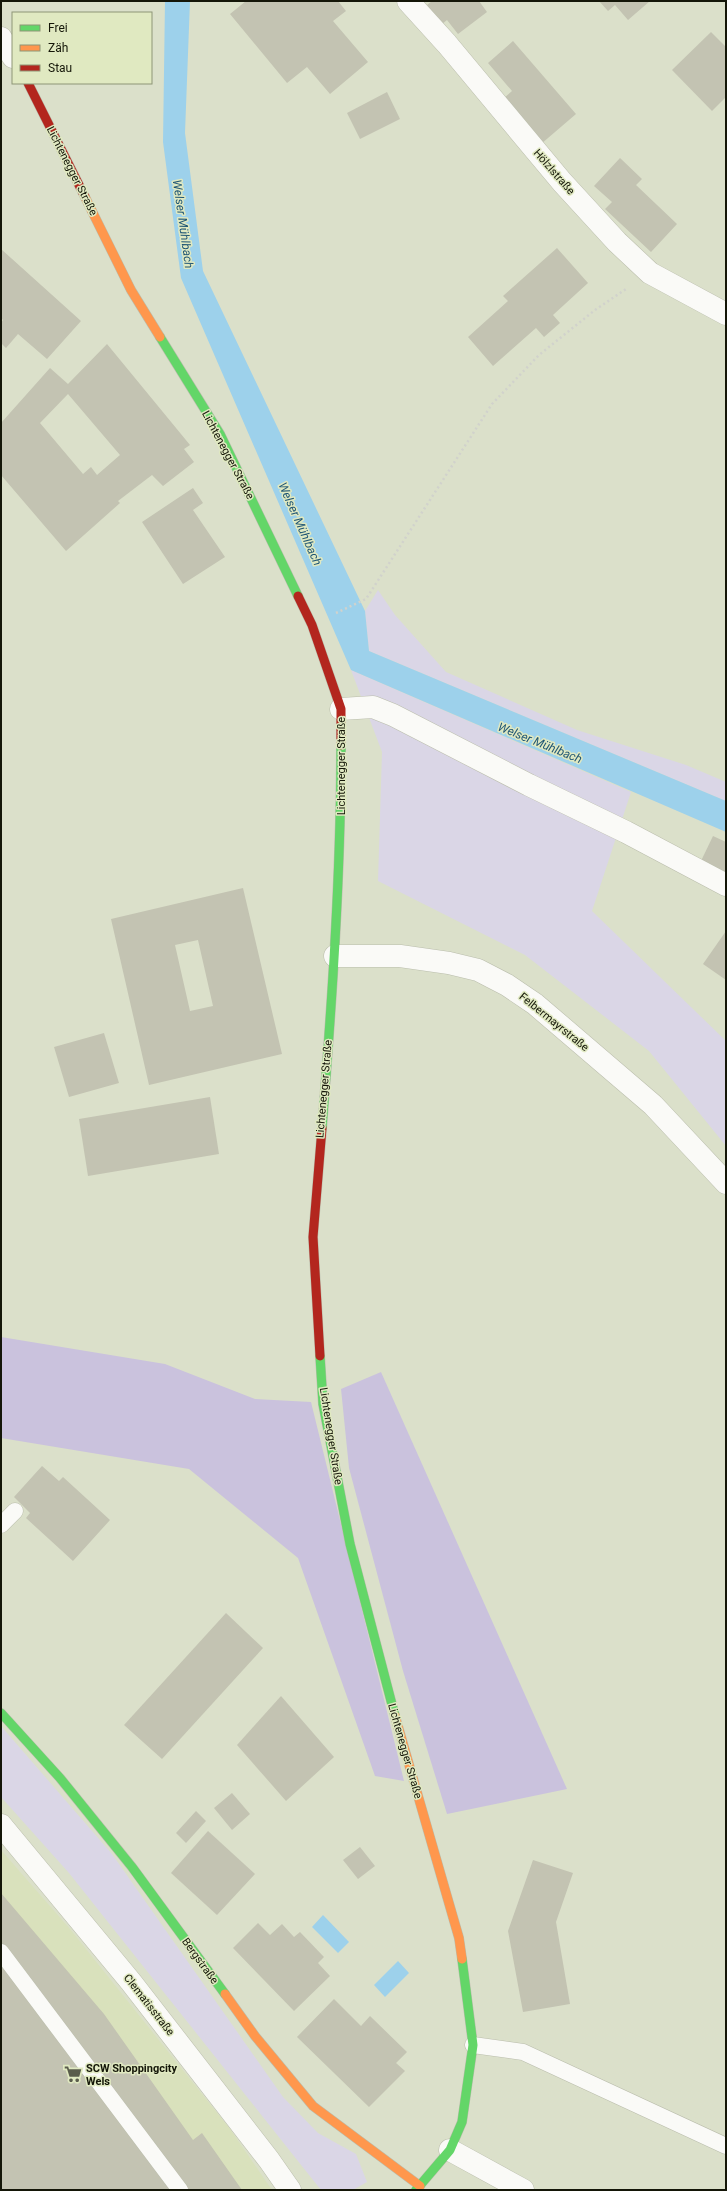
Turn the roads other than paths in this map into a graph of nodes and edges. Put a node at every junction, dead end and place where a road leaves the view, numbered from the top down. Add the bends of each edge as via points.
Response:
1 (408, 1) edge
2 (1, 38) edge
3 (12, 55) edge
4 (28, 84) edge
5 (726, 314) edge
6 (341, 710) junction
7 (726, 885) edge
8 (335, 956) junction
9 (726, 1183) edge
10 (15, 1510) dead end
11 (1, 1525) edge
12 (1, 1713) edge
13 (1, 1825) edge
14 (1, 1952) edge
15 (473, 2045) junction
16 (726, 2146) edge
17 (450, 2150) junction
18 (418, 2188) edge
19 (180, 2190) edge
20 (290, 2190) edge
21 (523, 2190) edge

1 - 5 street, Hölzlstraße via 562,182 617,242 650,273
2 - 3 street
4 - 6 street, Lichtenegger Straße via 131,290 220,434 312,625
6 - 7 street via 373,707 393,715
6 - 8 street, Lichtenegger Straße via 341,810
8 - 9 street, Felbermayrstraße via 400,956 450,963 478,970 506,985 535,1004 653,1105
8 - 15 street, Lichtenegger Straße via 313,1237 323,1404 350,1544 459,1938
10 - 11 lane
12 - 18 street, Bergstraße via 60,1778 132,1868 255,2036 313,2106
13 - 20 street, Clematisstraße via 131,1982
14 - 19 lane
15 - 16 lane via 523,2052
15 - 17 street, Lichtenegger Straße via 462,2122
17 - 18 street, Lichtenegger Straße
17 - 21 street

